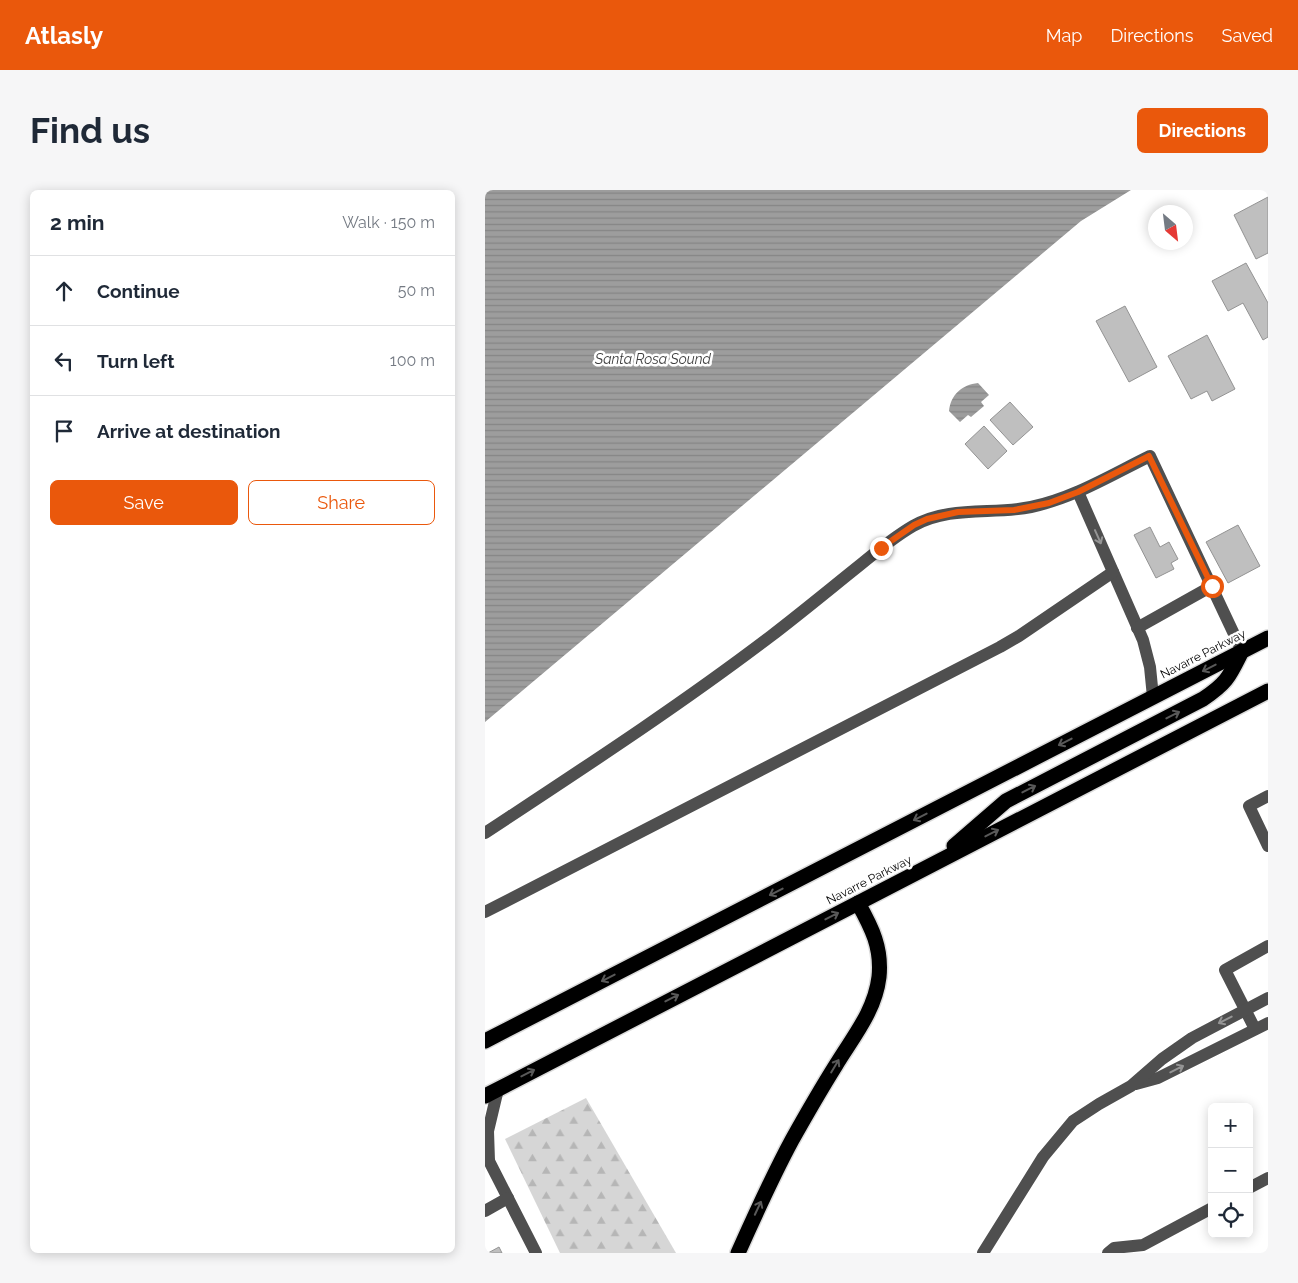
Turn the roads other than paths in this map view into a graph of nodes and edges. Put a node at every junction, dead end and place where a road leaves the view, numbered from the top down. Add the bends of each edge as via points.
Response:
1 (1078, 492) junction
2 (1113, 572) junction
3 (1212, 586) junction
4 (1137, 628) junction
5 (1268, 638) edge
6 (1242, 651) junction
7 (1268, 691) edge
8 (1153, 697) junction
9 (1268, 796) edge
10 (485, 833) edge
11 (1268, 846) edge
12 (936, 862) junction
13 (858, 903) junction
14 (485, 912) edge
15 (1268, 946) edge
16 (1268, 998) edge
17 (1244, 1010) junction
18 (1268, 1023) edge
19 (1255, 1029) junction
20 (485, 1041) edge
21 (1131, 1086) junction
22 (491, 1092) edge
23 (487, 1160) edge
24 (1268, 1178) edge
25 (1253, 1186) edge
26 (508, 1198) junction
27 (1208, 1210) edge
28 (485, 1211) edge
29 (1145, 1249) edge
30 (537, 1253) edge
31 (738, 1253) edge
32 (983, 1253) edge
33 (1108, 1253) edge

1 -> 2 street
1 - 3 street via 1149,456
1 - 10 street via 1030,507 958,512 914,525 659,718
2 - 4 street
2 - 14 street via 1000,647
3 - 4 street
3 - 6 street
4 - 8 street via 1150,667
5 - 6 highway, Navarre Parkway
6 -> 8 highway, Navarre Parkway
12 -> 6 highway via 1006,801 1203,700 1227,680
12 -> 7 highway, Navarre Parkway
8 -> 20 highway, Navarre Parkway
9 - 11 street via 1249,806
12 - 13 highway, Navarre Parkway
22 -> 13 highway, Navarre Parkway
31 -> 13 highway via 792,1140 872,1007 879,978 880,955 871,927
15 - 17 street via 1225,970
16 - 17 street
17 - 19 street
17 -> 21 street via 1192,1038
18 - 19 street
21 -> 19 street via 1158,1078
21 - 32 street via 1073,1121 1043,1157
22 - 23 street
23 - 26 street
24 - 25 street
26 - 28 street
26 - 30 street
27 - 29 street
29 - 33 street via 1114,1248

